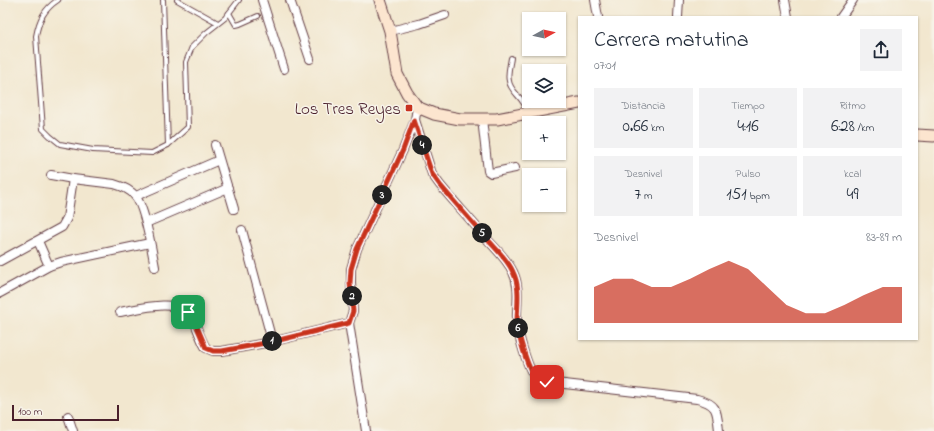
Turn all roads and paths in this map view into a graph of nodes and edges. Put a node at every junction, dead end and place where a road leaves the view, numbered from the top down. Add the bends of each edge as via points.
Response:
1 (163, 0) edge
2 (177, 0) edge
3 (239, 0) edge
4 (262, 0) edge
5 (290, 0) edge
6 (380, 0) edge
7 (595, 0) edge
8 (679, 0) edge
9 (785, 0) edge
10 (853, 0) edge
11 (55, 1) edge
12 (229, 13) junction
13 (445, 15) dead end
14 (258, 16) dead end
15 (598, 16) edge
16 (678, 16) edge
17 (788, 16) edge
18 (842, 16) edge
19 (218, 23) junction
20 (390, 31) junction
21 (511, 58) dead end
22 (310, 59) dead end
23 (284, 69) dead end
24 (578, 103) edge
25 (417, 107) junction
26 (528, 114) junction
27 (482, 119) junction
28 (414, 120) junction
29 (918, 135) edge
30 (934, 136) edge
31 (168, 145) junction
32 (215, 145) dead end
33 (219, 160) junction
34 (515, 168) dead end
35 (51, 175) dead end
36 (73, 180) junction
37 (228, 188) junction
38 (136, 196) junction
39 (234, 209) dead end
40 (146, 223) junction
41 (242, 230) dead end
42 (38, 241) junction
43 (150, 243) junction
44 (0, 261) edge
45 (49, 266) junction
46 (156, 267) dead end
47 (0, 292) edge
48 (120, 312) dead end
49 (349, 323) junction
50 (271, 342) junction
51 (68, 416) dead end
52 (72, 431) edge
53 (366, 431) edge
54 (719, 431) edge

1 - 31 lane
2 - 19 lane
3 - 12 lane
4 - 23 street
5 - 22 street
6 - 20 street
7 - 15 street
8 - 16 street
9 - 17 street
10 - 18 street
11 - 31 lane via 38,23 36,36 43,129 60,144 93,150 152,153
12 - 14 lane via 236,25
12 - 19 lane
13 - 20 street
19 - 31 lane via 192,47 186,62 188,127
20 - 25 street via 397,74
21 - 26 lane via 508,80 511,88 525,103
24 - 26 street
25 - 27 street via 447,117
25 - 28 street
26 - 27 street
27 - 34 street via 488,171 491,173
28 - 49 street via 403,150 357,249 351,269 353,311
28 - 54 street via 432,174 513,271 517,285 517,323 520,339 535,377 547,382 697,398 714,406
29 - 30 street
32 - 33 street
33 - 37 street
33 - 38 street
35 - 36 street
36 - 38 street via 114,184
36 - 42 street via 66,223 58,231
37 - 39 street
37 - 40 street
38 - 40 street
40 - 43 street
41 - 50 street
42 - 44 street
42 - 45 street
43 - 45 street
43 - 46 street
45 - 47 street
48 - 50 street via 156,306 180,307 194,320 206,348 213,351
49 - 50 street
49 - 53 street
51 - 52 street

